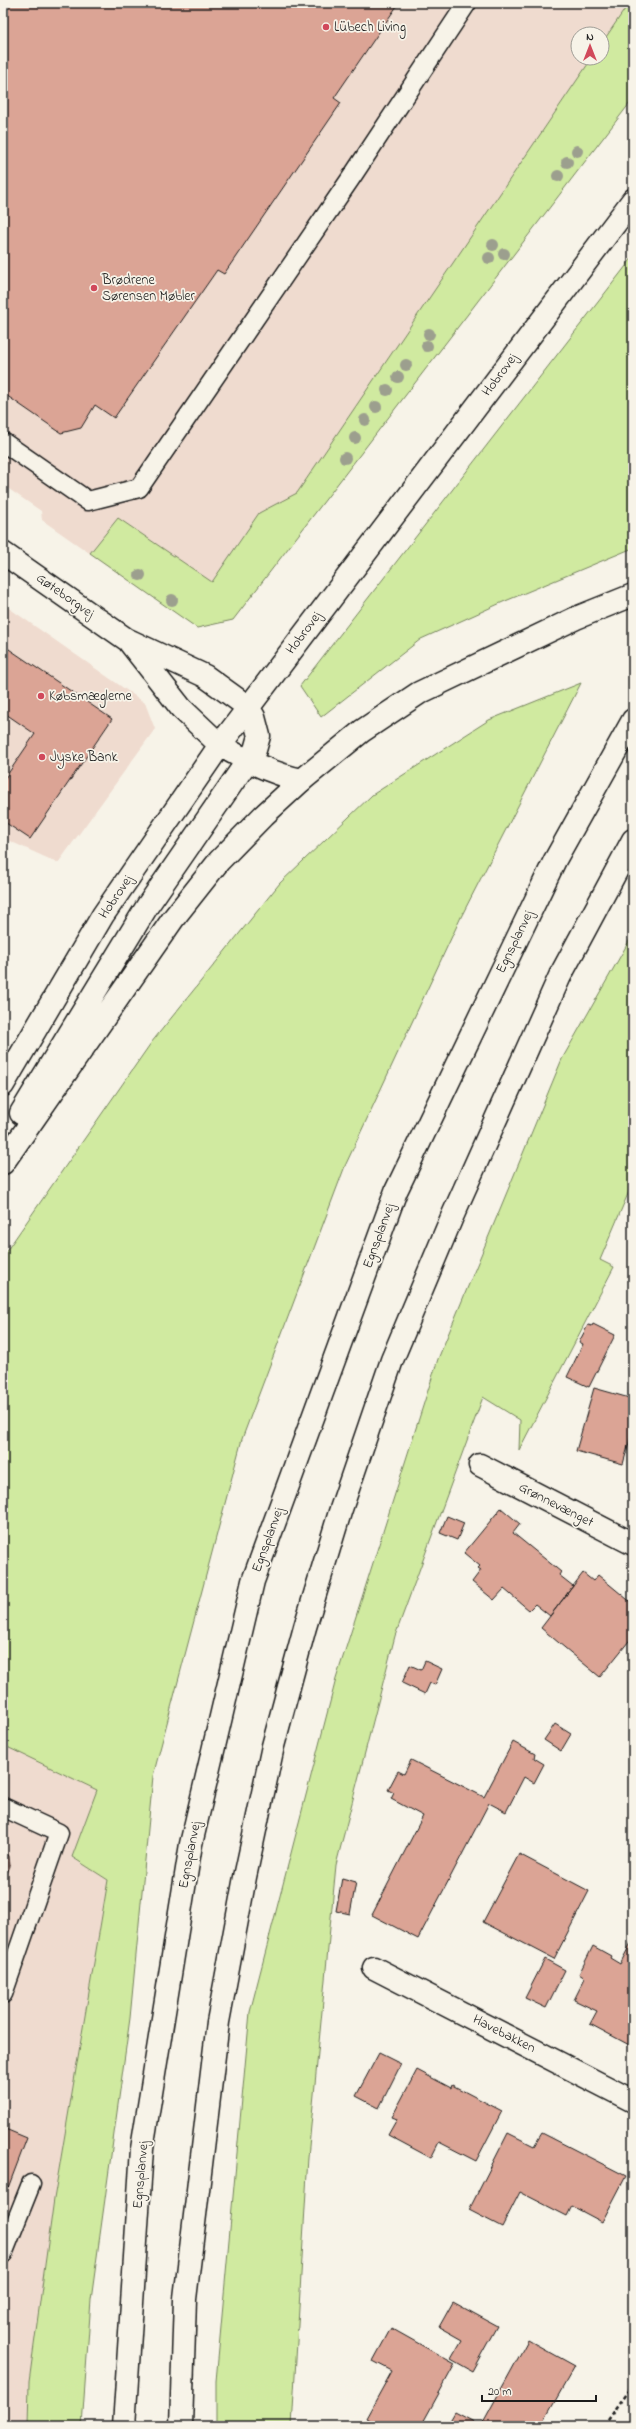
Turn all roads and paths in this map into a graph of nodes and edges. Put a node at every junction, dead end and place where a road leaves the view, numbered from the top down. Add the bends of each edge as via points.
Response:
1 (467, 3) edge
2 (633, 200) edge
3 (3, 442) edge
4 (3, 553) edge
5 (633, 595) edge
6 (126, 639) junction
7 (248, 707) junction
8 (633, 720) edge
9 (220, 745) junction
10 (247, 762) junction
11 (302, 780) junction
12 (633, 840) edge
13 (3, 1085) edge
14 (3, 1144) edge
15 (3, 1163) edge
16 (480, 1465) dead end
17 (633, 1544) edge
18 (3, 1807) edge
19 (374, 1968) dead end
20 (3, 1994) edge
21 (633, 2101) edge
22 (31, 2184) dead end
23 (3, 2254) edge
24 (633, 2384) edge
25 (124, 2426) edge
26 (181, 2426) edge
27 (604, 2426) edge

1 - 3 lane via 139,488 88,501
2 - 7 main road, Hobrovej
4 - 6 main road, Gøteborgvej
5 - 11 main road via 419,693 362,731
6 - 7 main road, Gøteborgvej via 205,676
6 - 9 main road, Gøteborgvej via 181,708
7 - 9 main road, Hobrovej
7 - 10 main road via 254,717 259,736 255,750
8 - 25 main road, Egnsplanvej via 555,860 396,1191 253,1581 191,1844 142,2149
9 - 10 main road, Gøteborgvej
9 - 13 main road, Hobrovej via 103,915
10 - 11 main road, Gøteborgvej via 283,776
10 - 14 main road via 148,905
11 - 15 main road via 264,814 219,861 173,919
12 - 26 main road via 560,976 452,1217 392,1360 340,1512 305,1627 273,1746 218,2022 186,2299
16 - 17 main road, Grønnevænget
18 - 20 lane via 59,1833
19 - 21 main road, Havebakken
22 - 23 lane
24 - 27 path

